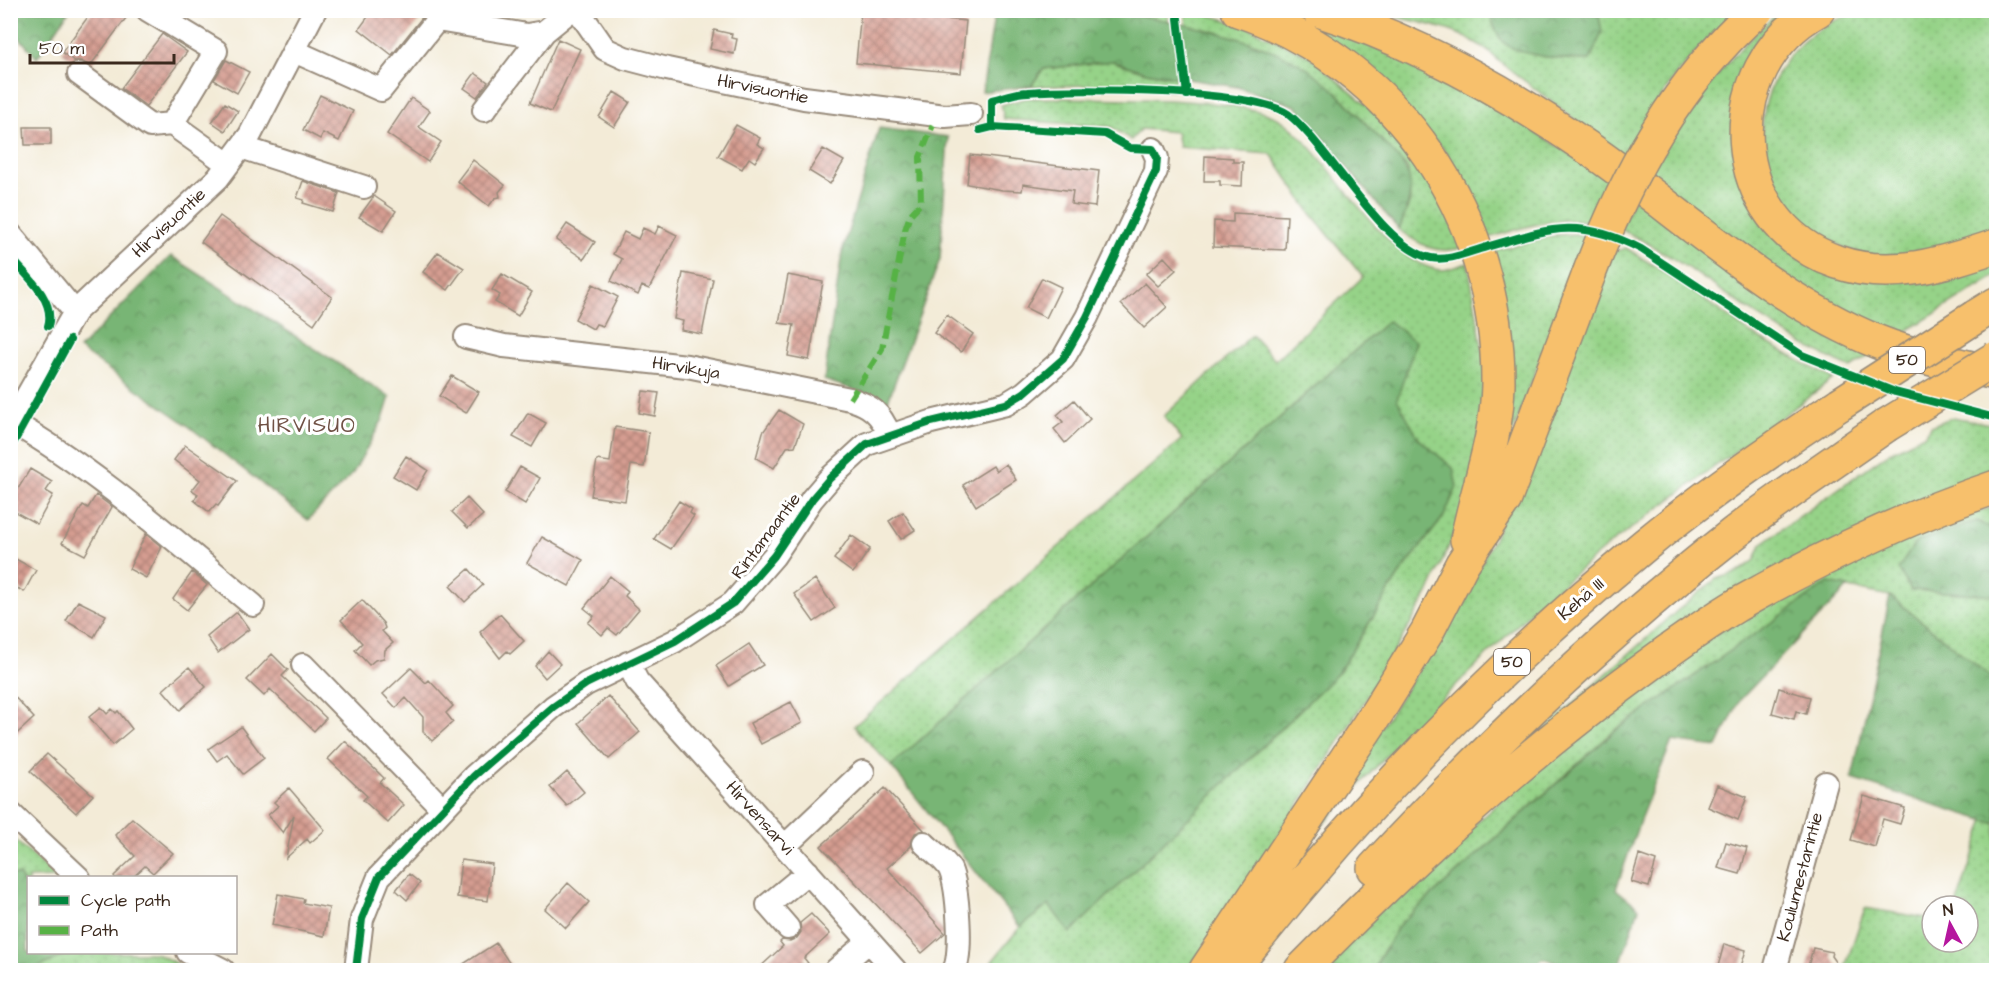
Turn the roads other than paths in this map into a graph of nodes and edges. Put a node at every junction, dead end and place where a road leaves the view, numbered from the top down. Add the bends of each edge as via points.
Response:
1 (148, 10) edge
2 (315, 10) edge
3 (571, 10) edge
4 (578, 10) edge
5 (1238, 10) edge
6 (1318, 10) edge
7 (1757, 10) edge
8 (1818, 10) edge
9 (544, 32) junction
10 (294, 51) junction
11 (79, 74) dead end
12 (484, 110) dead end
13 (971, 114) dead end
14 (172, 124) junction
15 (1152, 148) dead end
16 (234, 156) junction
17 (364, 187) dead end
18 (10, 234) edge
19 (1996, 246) edge
20 (1986, 310) edge
21 (75, 312) junction
22 (466, 337) dead end
23 (1996, 358) edge
24 (1996, 373) edge
25 (11, 424) edge
26 (890, 434) junction
27 (1996, 487) edge
28 (1462, 564) junction
29 (253, 604) dead end
30 (628, 663) junction
31 (303, 665) dead end
32 (863, 771) dead end
33 (1826, 783) dead end
34 (443, 809) junction
35 (10, 813) edge
36 (924, 843) dead end
37 (785, 846) junction
38 (808, 873) junction
39 (77, 876) edge
40 (788, 928) dead end
41 (869, 941) junction
42 (191, 954) edge
43 (212, 968) edge
44 (356, 970) edge
45 (836, 970) edge
46 (895, 970) edge
47 (954, 970) edge
48 (1206, 970) edge
49 (1232, 970) edge
50 (1289, 970) edge
51 (1300, 970) edge
52 (1775, 970) edge

1 - 14 street via 216,51
2 - 10 street, Hirvisuontie
3 - 9 street
4 - 13 street, Hirvisuontie via 605,49 625,58 804,98 945,116
5 - 28 highway via 1291,33 1357,76 1382,98 1446,179 1464,217 1495,321 1498,386 1489,458
6 - 24 highway via 1427,52 1514,99 1590,149 1782,290 1834,321 1879,342
7 - 28 highway, bridge via 1708,60 1653,135 1610,218 1504,499
8 - 19 highway via 1767,58 1749,98 1745,140 1748,160 1764,200 1777,219 1814,252 1865,269 1892,271 1930,266
9 - 10 street via 526,35 437,20 381,90
9 - 12 street
10 - 16 street, Hirvisuontie
11 - 14 street via 150,126
14 - 16 street
15 - 26 street, Rintamaantie via 1157,158 1156,171 1063,359 1006,404
16 - 17 street
16 - 21 street, Hirvisuontie via 218,178
18 - 21 street
20 - 49 highway, Kehä III / 50, bridge via 1754,461 1558,619 1411,761 1276,914
21 - 25 street, Hirvisuontie
22 - 26 street, Hirvikuja via 504,346 687,366 850,399 867,404 883,418
23 - 50 highway, 50, bridge via 1885,426 1734,534 1583,660 1438,799 1368,874
25 - 29 street via 45,440
26 - 30 street, Rintamaantie via 867,444 830,478 774,556 733,603 675,640
27 - 51 highway via 1954,501 1803,570 1736,607 1658,658 1569,724 1465,811
28 - 48 highway via 1378,711
30 - 34 street, Rintamaantie via 585,684 553,707 474,776
30 - 37 street, Hirvensarvi via 637,681
31 - 34 street
32 - 37 street
33 - 52 street, Koulumestarintie
34 - 44 street, Rintamaantie via 379,877 362,919
35 - 39 street
36 - 47 street via 950,869 958,919 958,963
37 - 38 street, Hirvensarvi
38 - 40 street via 768,906
38 - 41 street, Hirvensarvi
41 - 45 street
41 - 46 street, Hirvensarvi
42 - 43 street

